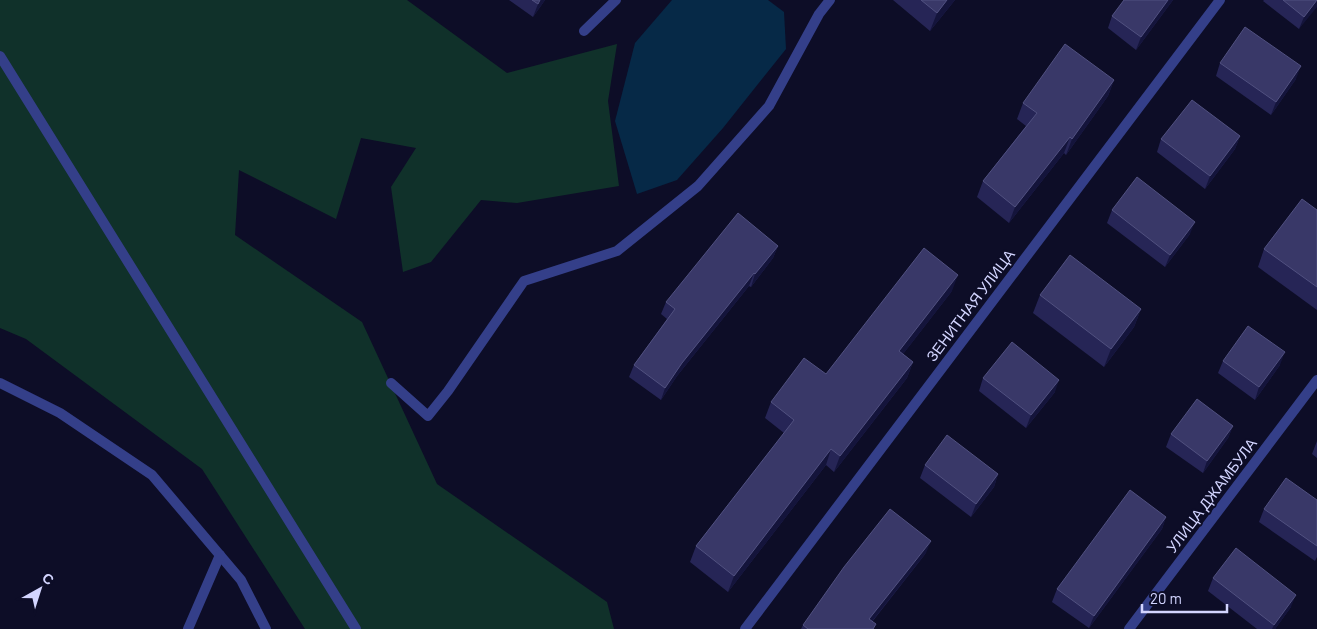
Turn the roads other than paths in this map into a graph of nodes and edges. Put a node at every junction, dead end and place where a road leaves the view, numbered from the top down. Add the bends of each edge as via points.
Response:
1 (616, 0) edge
2 (830, 0) edge
3 (1220, 0) edge
4 (584, 31) dead end
5 (0, 56) edge
6 (1317, 380) edge
7 (0, 383) edge
8 (391, 383) dead end
9 (220, 555) junction
10 (188, 629) edge
11 (266, 629) edge
12 (356, 629) edge
13 (745, 629) edge
14 (1129, 629) edge

1 - 4 street
2 - 8 street via 819,14 769,106 698,186 617,251 524,281 428,416
3 - 13 street, ЗЕНИТНАЯ УЛИЦА
5 - 12 street
6 - 14 street, УЛИЦА ДЖАМБУЛА
7 - 9 street via 60,413 152,476
9 - 10 street
9 - 11 street via 241,580

